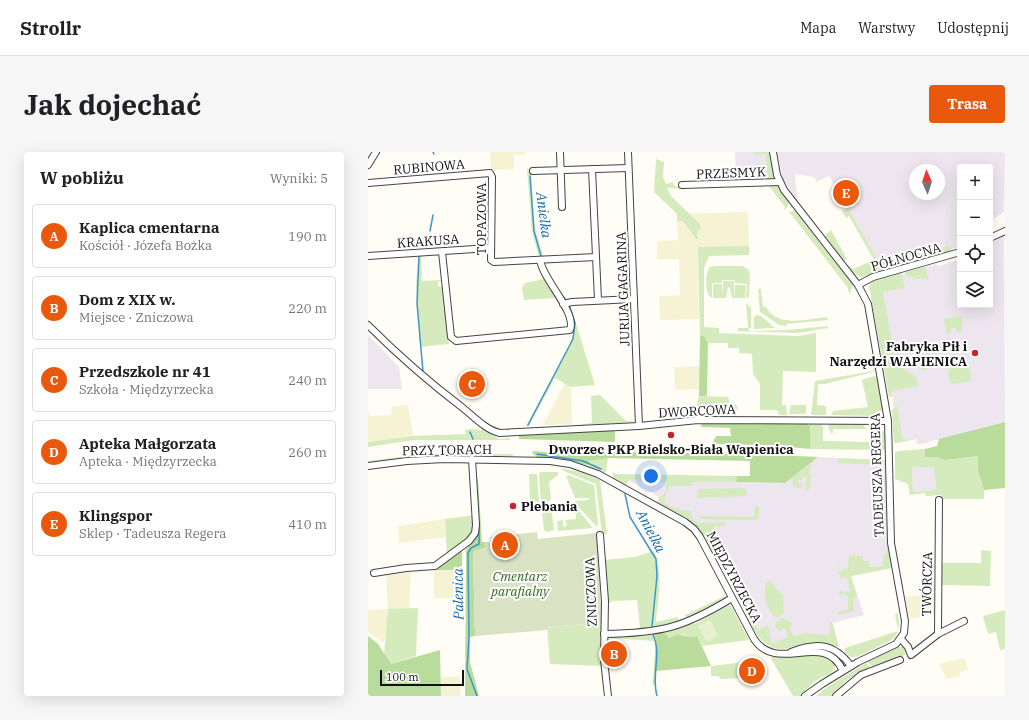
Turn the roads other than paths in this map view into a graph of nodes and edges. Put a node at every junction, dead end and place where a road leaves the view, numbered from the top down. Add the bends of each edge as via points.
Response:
1 (376, 152) edge
2 (560, 152) edge
3 (628, 152) edge
4 (773, 152) edge
5 (368, 165) edge
6 (628, 168) junction
7 (592, 169) junction
8 (561, 170) junction
9 (533, 171) dead end
10 (492, 174) joint
11 (780, 182) junction
12 (368, 183) edge
13 (682, 185) dead end
14 (562, 207) dead end
15 (1005, 231) edge
16 (993, 237) edge
17 (490, 248) junction
18 (442, 252) junction
19 (957, 253) edge
20 (368, 256) edge
21 (596, 257) junction
22 (540, 260) junction
23 (858, 285) junction
24 (634, 299) junction
25 (598, 300) junction
26 (563, 304) junction
27 (368, 325) edge
28 (888, 422) junction
29 (639, 426) junction
30 (472, 460) junction
31 (526, 460) joint
32 (368, 466) edge
33 (939, 500) dead end
34 (600, 535) dead end
35 (374, 574) dead end
36 (732, 598) junction
37 (964, 620) dead end
38 (604, 634) junction
39 (938, 634) junction
40 (901, 638) junction
41 (787, 653) junction
42 (900, 660) dead end
43 (851, 666) junction
44 (843, 671) junction
45 (816, 688) junction
46 (608, 696) edge
47 (806, 696) edge
48 (811, 696) edge
49 (836, 696) edge

1 - 5 street
2 - 8 street
3 - 6 street, JURIJA GAGARINA
4 - 11 street, TADEUSZA REGERA
6 - 7 street
6 - 24 street, JURIJA GAGARINA
7 - 8 street
7 - 21 street
8 - 9 street
8 - 14 street
10 - 12 street, RUBINOWA
10 - 17 street, TOPAZOWA
11 - 13 street, PRZESMYK
11 - 23 street, TADEUSZA REGERA via 792,202
15 - 16 street
17 - 18 street, KRAKUSA
17 - 22 street, TOPAZOWA via 491,260 494,262
18 - 20 street, KRAKUSA
18 - 26 street via 453,340 570,330 571,324
19 - 23 street, PÓŁNOCNA via 873,277
21 - 22 street
21 - 25 street
22 - 26 street
23 - 28 street, TADEUSZA REGERA via 869,308
24 - 25 street
24 - 29 street, JURIJA GAGARINA
25 - 26 street
27 - 29 street, DWORCOWA via 411,367 492,431 507,433
28 - 29 street, DWORCOWA via 698,420
28 - 40 street, TADEUSZA REGERA via 891,543 905,625
30 - 31 street, PRZY TORACH
30 - 32 street, PRZY TORACH via 420,460
30 - 35 street via 476,525 469,541 435,566
31 - 36 street, MIĘDZYRZECKA via 570,464 591,471 688,524 700,537
33 - 39 street, TWÓRCZA
34 - 38 street, ZNICZOWA via 605,601
36 - 38 street via 694,620 676,627
36 - 41 street, MIĘDZYRZECKA via 758,645 771,652
37 - 39 street
38 - 46 street, ZNICZOWA
39 - 40 street, TWÓRCZA via 911,655
40 - 43 street via 893,646
41 - 43 street, MIĘDZYRZECKA via 811,646 826,647 840,653
41 - 44 street, MIĘDZYRZECKA via 824,653 838,660
42 - 49 street via 861,675
43 - 44 street
44 - 45 street
45 - 47 street
45 - 48 street

